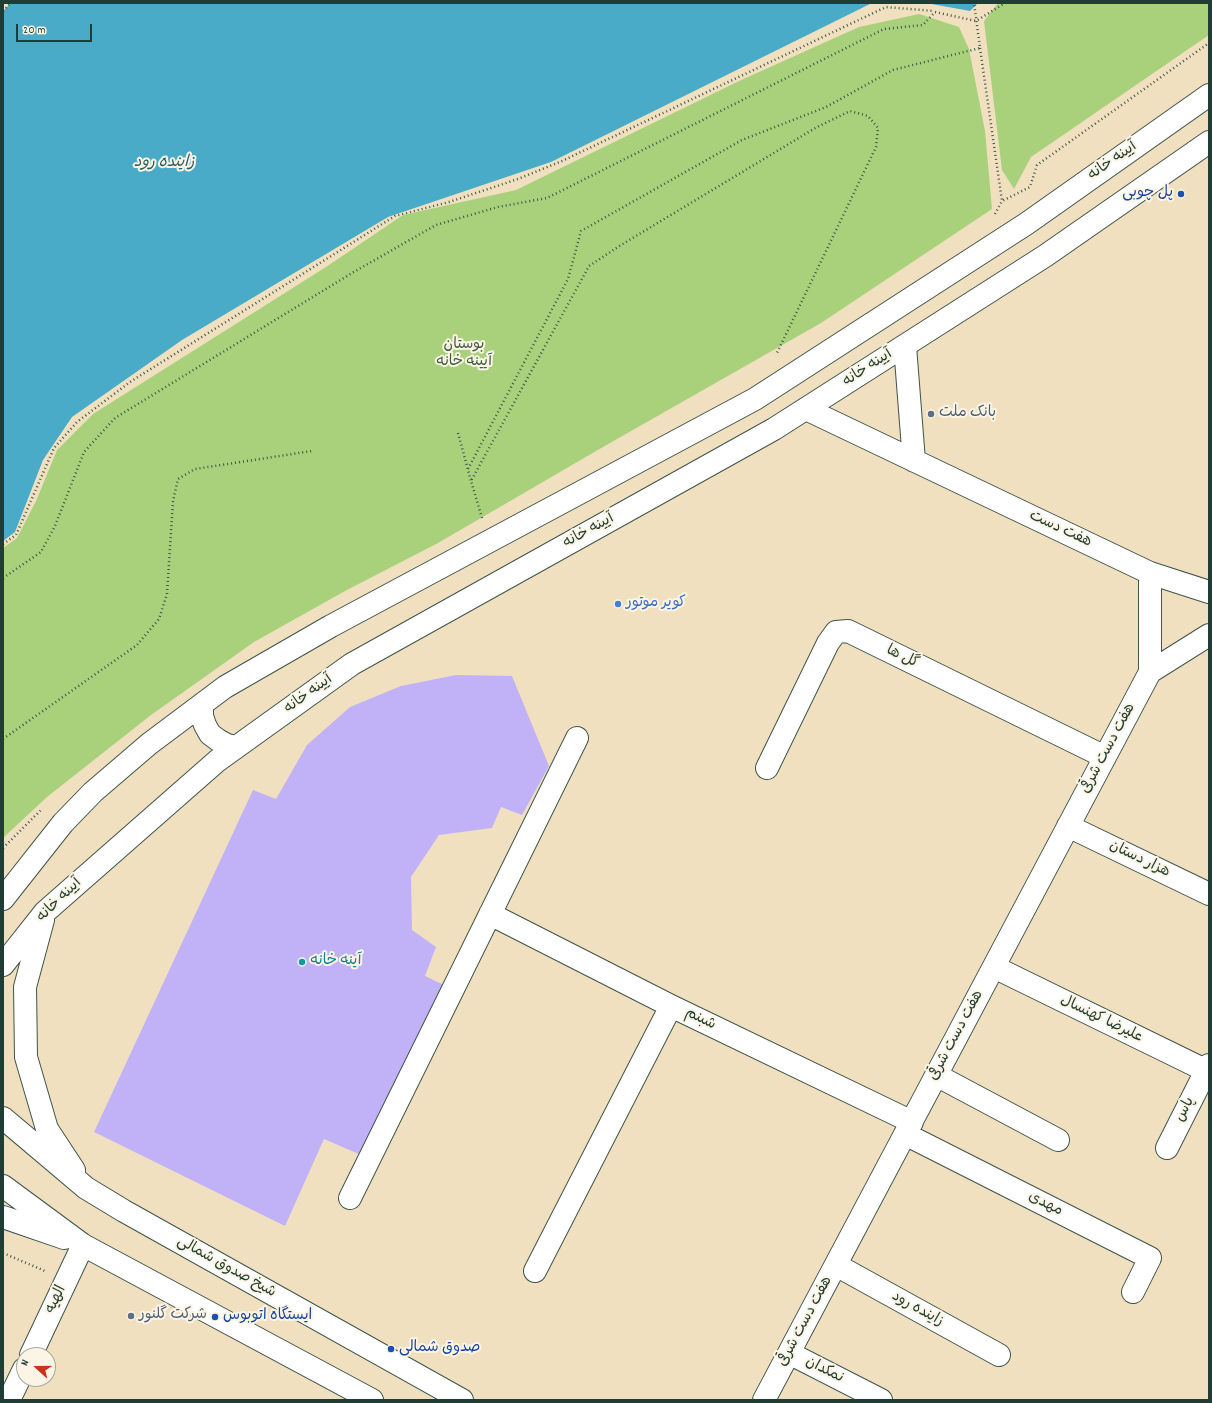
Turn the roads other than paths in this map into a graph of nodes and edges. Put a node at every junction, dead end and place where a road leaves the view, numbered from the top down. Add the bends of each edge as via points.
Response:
1 (1209, 95) edge
2 (1209, 142) edge
3 (905, 346) junction
4 (806, 409) junction
5 (914, 461) junction
6 (1150, 573) junction
7 (1209, 592) edge
8 (1209, 635) edge
9 (1150, 672) junction
10 (202, 706) junction
11 (577, 738) dead end
12 (236, 747) junction
13 (1105, 757) junction
14 (767, 768) dead end
15 (1068, 826) junction
16 (6, 891) edge
17 (1209, 894) edge
18 (45, 912) junction
19 (490, 914) junction
20 (3, 965) edge
21 (994, 967) junction
22 (671, 1006) junction
23 (1208, 1070) edge
24 (936, 1075) junction
25 (3, 1118) edge
26 (908, 1128) junction
27 (1058, 1140) dead end
28 (1167, 1148) dead end
29 (3, 1186) edge
30 (86, 1188) junction
31 (350, 1198) dead end
32 (3, 1217) edge
33 (84, 1245) junction
34 (836, 1265) junction
35 (535, 1272) dead end
36 (1132, 1292) dead end
37 (35, 1347) edge
38 (789, 1353) junction
39 (999, 1355) dead end
40 (16, 1386) edge
41 (9, 1400) edge
42 (372, 1400) edge
43 (462, 1400) edge
44 (764, 1400) edge
45 (881, 1400) edge

1 - 10 street, آیینه خانه via 1026,224 755,399 331,626 225,687
2 - 3 street, آیینه خانه via 1045,256
3 - 4 street, آیینه خانه
3 - 5 street
4 - 5 street, هفت دست
4 - 12 street, آیینه خانه via 768,433 352,664
5 - 6 street, هفت دست
6 - 7 street, هفت دست
6 - 9 street
8 - 9 street
9 - 13 street, هفت دست شرقی
10 - 12 street via 202,716 210,734 226,745
10 - 16 street, آیینه خانه via 149,744 93,792 63,823
11 - 19 street
12 - 18 street, آیینه خانه
13 - 14 street, گل ها via 848,631 836,632 828,643
13 - 15 street, هفت دست شرقی
15 - 17 street, هزار دستان
15 - 21 street, هفت دست شرقی
18 - 20 street, آیینه خانه
18 - 30 street via 25,987 26,1056 47,1129
19 - 22 street, شبنم
19 - 31 street
21 - 23 street, علیرضا کهنسال
21 - 24 street, هفت دست شرقی
22 - 26 street, شبنم
22 - 35 street
23 - 28 street, پاس
24 - 26 street, هفت دست شرقی
24 - 27 street
25 - 30 street, شیخ صدوق شمالی
26 - 34 street, هفت دست شرقی
26 - 36 street, مهدی via 1150,1258
29 - 33 street
30 - 43 street, شیخ صدوق شمالی
32 - 33 street
33 - 37 street, الهیه
33 - 42 street
34 - 38 street, هفت دست شرقی
34 - 39 street, زاینده رود
38 - 44 street, هفت دست شرقی
38 - 45 street, نمکدان
40 - 41 street

